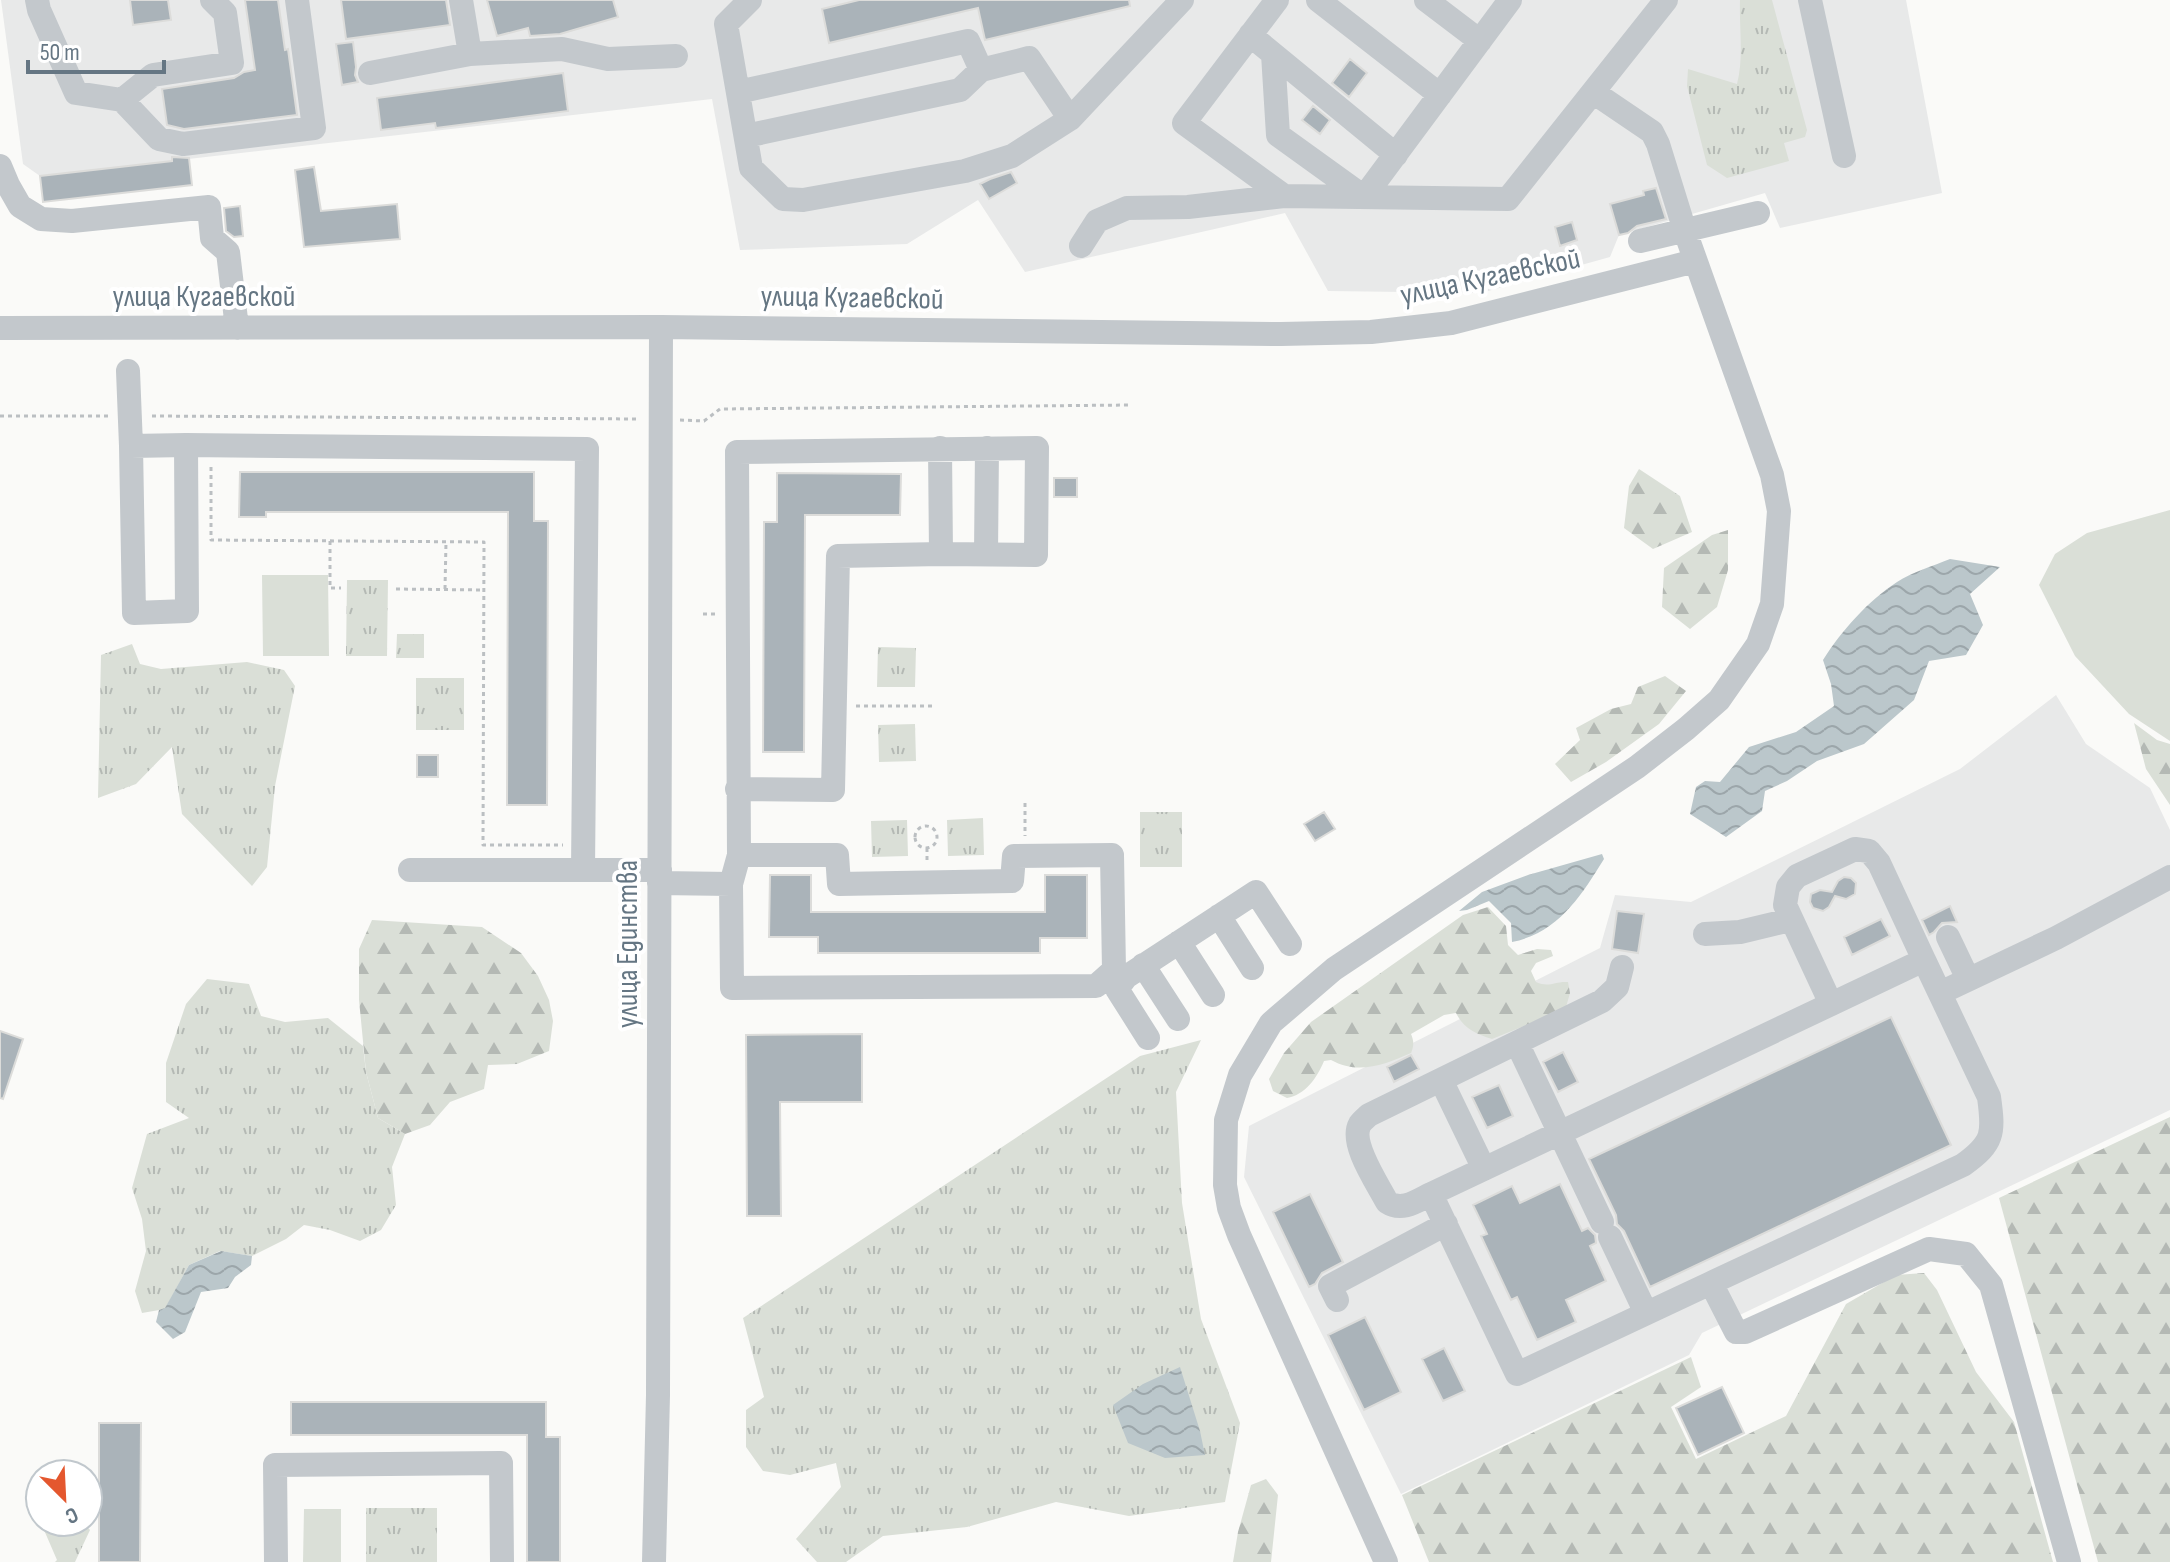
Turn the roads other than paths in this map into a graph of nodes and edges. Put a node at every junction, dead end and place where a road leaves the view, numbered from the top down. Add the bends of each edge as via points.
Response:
1 (37, 0) edge
2 (212, 0) edge
3 (297, 0) edge
4 (461, 0) edge
5 (750, 0) edge
6 (1182, 0) edge
7 (1277, 0) edge
8 (1318, 0) edge
9 (1426, 0) edge
10 (1510, 0) edge
11 (1666, 0) edge
12 (1810, 0) edge
13 (1250, 35) junction
14 (1480, 41) junction
15 (470, 54) junction
16 (1273, 54) junction
17 (676, 56) dead end
18 (981, 70) junction
19 (370, 73) dead end
20 (738, 92) junction
21 (1593, 92) junction
22 (1440, 95) junction
23 (122, 100) junction
24 (1070, 119) junction
25 (746, 136) junction
26 (1396, 155) junction
27 (1844, 156) dead end
28 (0, 166) edge
29 (1284, 196) junction
30 (1364, 197) junction
31 (1758, 213) dead end
32 (1685, 231) junction
33 (1640, 241) dead end
34 (1081, 246) dead end
35 (1695, 261) junction
36 (661, 327) junction
37 (0, 328) edge
38 (237, 328) junction
39 (128, 371) dead end
40 (186, 445) junction
41 (131, 446) junction
42 (940, 448) junction
43 (987, 448) junction
44 (941, 554) junction
45 (986, 554) junction
46 (737, 789) junction
47 (739, 855) junction
48 (410, 870) dead end
49 (583, 870) junction
50 (660, 876) junction
51 (2170, 877) edge
52 (731, 884) junction
53 (1219, 916) junction
54 (1790, 920) junction
55 (1705, 934) dead end
56 (1948, 937) dead end
57 (1179, 942) junction
58 (1290, 944) dead end
59 (1924, 960) junction
60 (1622, 967) dead end
61 (1252, 968) dead end
62 (1128, 971) junction
63 (1968, 979) junction
64 (1940, 993) junction
65 (1213, 995) dead end
66 (1831, 1004) junction
67 (1178, 1019) dead end
68 (1148, 1038) dead end
69 (1517, 1043) junction
70 (1441, 1080) junction
71 (1560, 1133) junction
72 (1484, 1169) junction
73 (1431, 1194) junction
74 (1446, 1224) junction
75 (1711, 1283) junction
76 (1337, 1300) dead end
77 (1646, 1313) junction
78 (276, 1562) edge
79 (502, 1562) edge
80 (654, 1562) edge
81 (1386, 1562) edge
82 (2069, 1562) edge

1 - 23 street via 76,93
2 - 23 street via 225,13 232,63 153,75
3 - 23 street via 314,128 183,144 159,139
4 - 15 street
5 - 20 street via 726,24
6 - 24 street
7 - 13 street
8 - 22 street
9 - 14 street
10 - 14 street
11 - 21 street
12 - 27 street
13 - 16 street
13 - 29 street via 1184,123
14 - 22 street
15 - 17 street via 562,49 608,59
15 - 19 street
16 - 26 street
16 - 30 street via 1278,135
18 - 20 street via 968,41
18 - 24 street via 1029,58
18 - 25 street via 960,90
20 - 25 street
21 - 30 street via 1508,199
21 - 32 street via 1652,132
22 - 26 street
24 - 25 street via 1012,156 965,171 803,200 783,199 751,168
26 - 30 street
28 - 38 street via 20,206 41,219 72,221 209,207 212,238 228,252
29 - 30 street
29 - 34 street via 1127,208 1097,221
31 - 32 street
32 - 33 street
32 - 35 street
35 - 36 street, улица Кугаевской via 1451,323 1371,332
35 - 81 street via 1772,475 1779,511 1772,604 1758,644 1719,700 1637,767 1299,997 1271,1023 1240,1075 1226,1120 1229,1208
36 - 38 street, улица Кугаевской
36 - 50 street, улица Единства
37 - 38 street, улица Кугаевской
39 - 41 street
40 - 41 street
40 - 41 street via 187,611 134,613
40 - 49 street via 587,449
42 - 43 street
42 - 44 street
42 - 46 street via 737,452
43 - 45 street
43 - 45 street via 1037,448 1036,555
44 - 45 street
44 - 46 street via 838,556 833,790
46 - 47 street
47 - 52 street
47 - 62 street via 837,855 839,884 1012,881 1014,856 1112,855
48 - 49 street
49 - 50 street
50 - 52 street
50 - 80 street, улица Единства
51 - 63 street
52 - 62 street via 732,988 1096,986
53 - 57 street
53 - 58 street via 1256,892
53 - 61 street
54 - 55 street
54 - 59 street via 1785,905 1788,887 1797,876 1855,849 1869,851
54 - 66 street
56 - 63 street
57 - 62 street
57 - 65 street
59 - 64 street
59 - 66 street
60 - 69 street via 1617,987 1602,1001
62 - 67 street
62 - 68 street via 1117,989
63 - 64 street
64 - 75 street via 1989,1097 1991,1137 1978,1154
66 - 71 street
69 - 70 street
69 - 71 street
70 - 72 street
70 - 73 street via 1369,1115 1358,1132 1358,1145 1387,1202 1405,1207
71 - 72 street
71 - 77 street
72 - 73 street
73 - 74 street
74 - 76 street via 1330,1286
74 - 77 street via 1517,1374
75 - 77 street
75 - 82 street via 1736,1332 1745,1332 1929,1249 1966,1254 1991,1285
78 - 79 street via 275,1465 486,1463 501,1463

